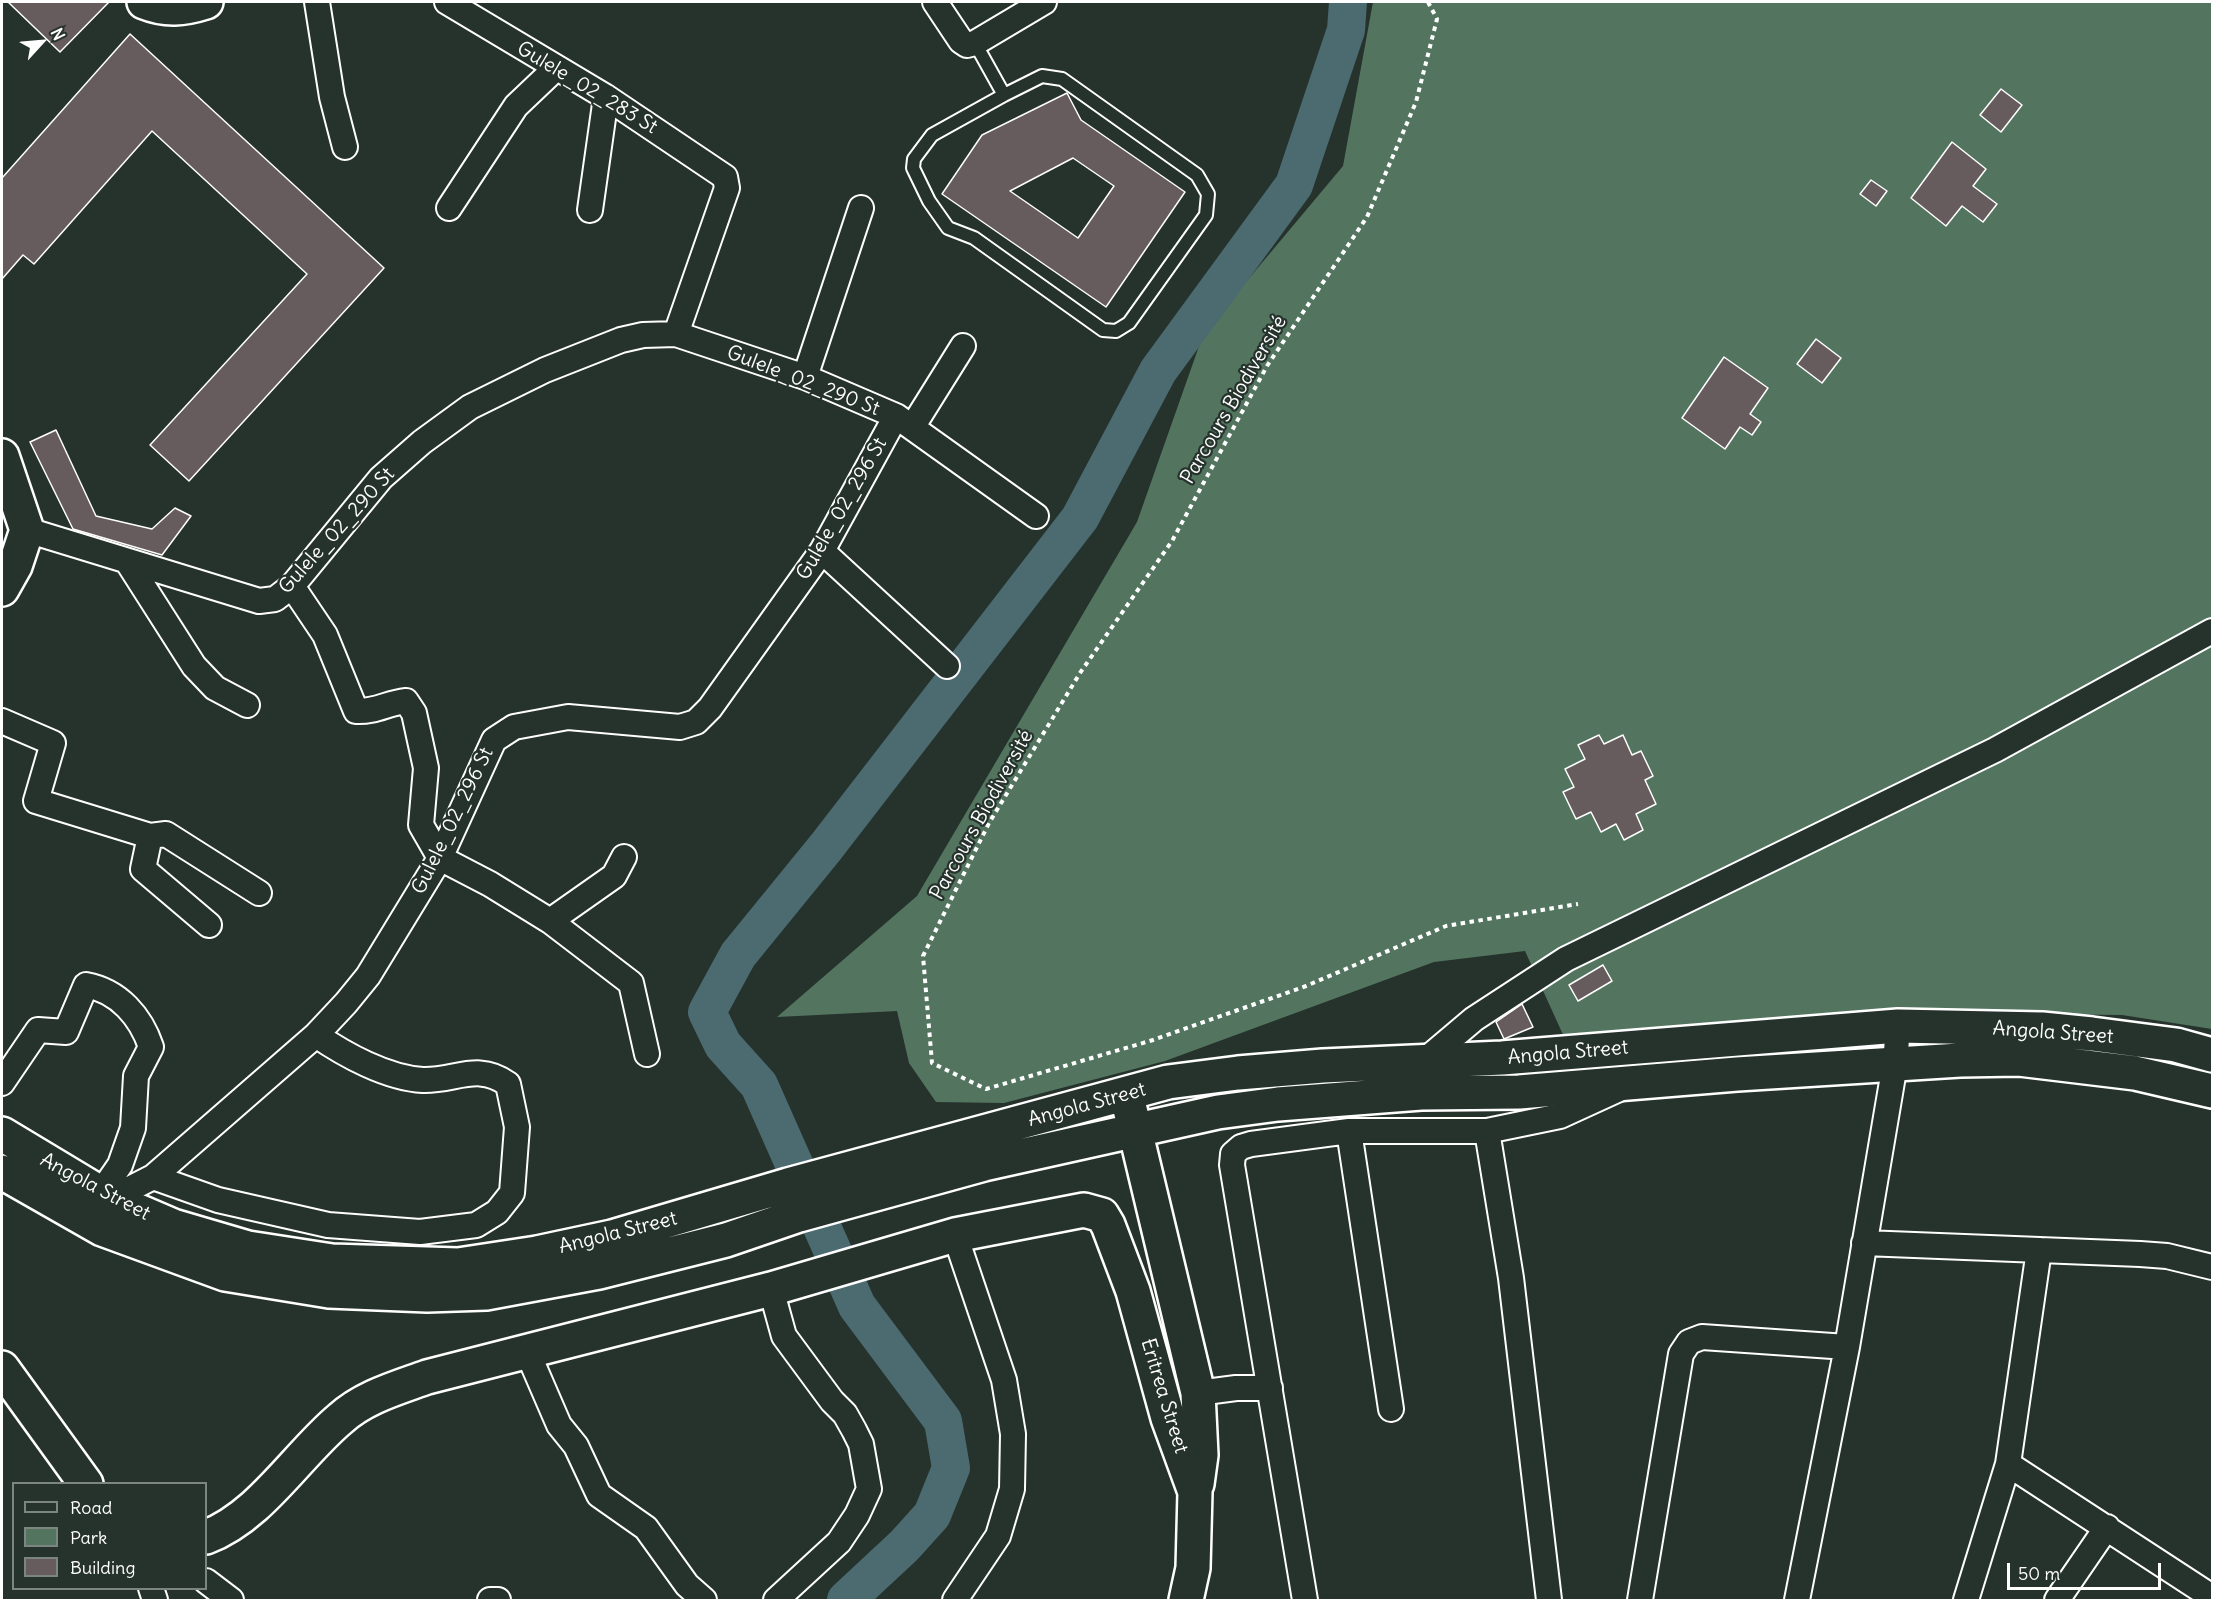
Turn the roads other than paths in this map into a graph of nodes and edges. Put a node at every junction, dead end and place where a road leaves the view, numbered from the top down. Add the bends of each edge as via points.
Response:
1 (144, 2) edge
2 (207, 2) edge
3 (317, 2) edge
4 (447, 2) edge
5 (934, 2) edge
6 (1043, 2) edge
7 (975, 43) junction
8 (556, 68) junction
9 (1004, 95) junction
10 (606, 97) junction
11 (345, 147) dead end
12 (449, 208) dead end
13 (861, 208) dead end
14 (590, 210) dead end
15 (676, 334) junction
16 (963, 346) dead end
17 (804, 377) junction
18 (904, 421) junction
19 (2, 456) edge
20 (1036, 516) dead end
21 (27, 530) junction
22 (822, 551) junction
23 (127, 561) junction
24 (292, 586) junction
25 (2, 590) edge
26 (2212, 632) edge
27 (947, 666) dead end
28 (247, 705) dead end
29 (2, 721) edge
30 (150, 836) junction
31 (624, 857) dead end
32 (440, 858) junction
33 (259, 893) dead end
34 (550, 921) junction
35 (209, 925) dead end
36 (1898, 1026) junction
37 (316, 1035) junction
38 (647, 1054) dead end
39 (2212, 1055) edge
40 (1895, 1064) junction
41 (1421, 1078) junction
42 (2, 1083) edge
43 (1632, 1084) junction
44 (2212, 1091) edge
45 (1127, 1094) junction
46 (1349, 1131) junction
47 (1488, 1131) junction
48 (1134, 1132) junction
49 (2, 1134) edge
50 (2, 1172) edge
51 (153, 1177) junction
52 (105, 1197) junction
53 (955, 1235) junction
54 (166, 1237) junction
55 (1864, 1243) junction
56 (2039, 1250) junction
57 (2212, 1267) edge
58 (771, 1289) junction
59 (1847, 1347) junction
60 (527, 1351) junction
61 (2, 1368) edge
62 (1270, 1388) junction
63 (1198, 1393) junction
64 (1391, 1409) dead end
65 (2008, 1464) junction
66 (85, 1482) edge
67 (1195, 1492) junction
68 (2107, 1527) junction
69 (207, 1537) edge
70 (207, 1582) edge
71 (2212, 1598) edge
72 (231, 1600) edge
73 (490, 1600) edge
74 (498, 1600) edge
75 (704, 1600) edge
76 (776, 1600) edge
77 (956, 1600) edge
78 (1186, 1600) edge
79 (1305, 1600) edge
80 (1549, 1600) edge
81 (1640, 1600) edge
82 (1797, 1600) edge
83 (1966, 1600) edge
84 (2057, 1600) edge

1 - 2 main road via 185,9
3 - 11 street via 332,98
4 - 8 street, Gulele_02_283 St
5 - 7 street via 961,41 967,45
6 - 7 street
7 - 9 lane
8 - 10 street, Gulele_02_283 St
8 - 12 street via 516,106
9 - 9 lane via 932,135 914,159 913,168 948,228 974,238 1103,330 1116,331 1129,323 1206,215 1208,194 1197,175 1062,79 1042,76
10 - 14 street
10 - 15 street, Gulele_02_283 St via 725,177 727,188
13 - 17 street
15 - 17 street, Gulele_02_290 St
15 - 24 street, Gulele_02_290 St via 621,340 545,370 470,407 381,478
16 - 18 street, Gulele_02_296 St
17 - 18 street, Gulele_02_290 St
18 - 20 street, Gulele_02_290 St
18 - 22 street, Gulele_02_296 St
19 - 21 main road
21 - 23 street, Gulele_02_290 St
21 - 25 main road
22 - 27 street
22 - 32 street, Gulele_02_296 St via 696,722 680,727 568,717 514,727 494,740
23 - 24 street, Gulele_02_290 St via 259,601 275,599
23 - 28 street via 194,666 215,688
24 - 32 street via 325,635 356,711 372,711 406,701 414,713 426,768 421,825
26 - 41 street via 1995,750 1566,959 1474,1018
29 - 30 street via 53,743 36,801
30 - 33 street via 166,834
30 - 35 street via 143,869
31 - 34 street via 614,876
32 - 34 street
32 - 37 street, Gulele_02_296 St via 368,976
34 - 38 street via 631,983
36 - 39 main road, Angola Street via 2042,1029 2176,1045
36 - 40 street
36 - 41 main road, Angola Street
37 - 51 street, Gulele_02_296 St
37 - 51 street via 337,1049 391,1072 423,1080 495,1074 508,1084 517,1127 512,1193 497,1212 476,1225 420,1232 328,1226 218,1200
40 - 43 main road
40 - 44 main road via 2019,1059 2135,1073
40 - 55 street
41 - 43 main road via 1519,1092
41 - 45 main road, Angola Street via 1323,1065 1168,1082
41 - 48 main road via 1218,1112
42 - 52 street via 38,1030 66,1032 86,985 103,988 126,1006 144,1027 151,1047 136,1076 133,1128
43 - 47 street via 1560,1116
45 - 48 main road
45 - 54 main road, Angola Street via 788,1185 612,1237 458,1265 332,1261
46 - 47 street
46 - 62 street via 1251,1144 1233,1154
46 - 64 street
47 - 80 street via 1511,1278
48 - 54 main road via 984,1164 799,1215 726,1240 599,1272 486,1293 329,1291 225,1274
48 - 63 main road
49 - 52 main road, Angola Street
50 - 54 main road via 102,1228
51 - 52 street, Gulele_02_296 St
52 - 54 main road, Angola Street
53 - 58 main road
53 - 67 main road, Eritrea Street via 1084,1210 1102,1215 1133,1291 1168,1418
53 - 77 street via 1004,1380 1013,1434 1012,1489 998,1536
55 - 56 street
55 - 59 street
56 - 57 street via 2167,1256
56 - 65 street
58 - 60 main road
58 - 76 street via 784,1336 845,1414 861,1444 869,1489 839,1542
59 - 81 street via 1702,1336 1689,1342 1681,1354
59 - 82 street
60 - 69 main road via 427,1377 374,1396 341,1417 256,1504
60 - 75 street via 559,1425 576,1446 599,1495 646,1528 687,1585
61 - 66 main road
62 - 63 street
62 - 79 street
63 - 67 main road via 1201,1455
65 - 68 street
65 - 83 street
67 - 78 main road, Eritrea Street via 1193,1568
68 - 71 street
68 - 84 street
70 - 72 street
73 - 74 street

